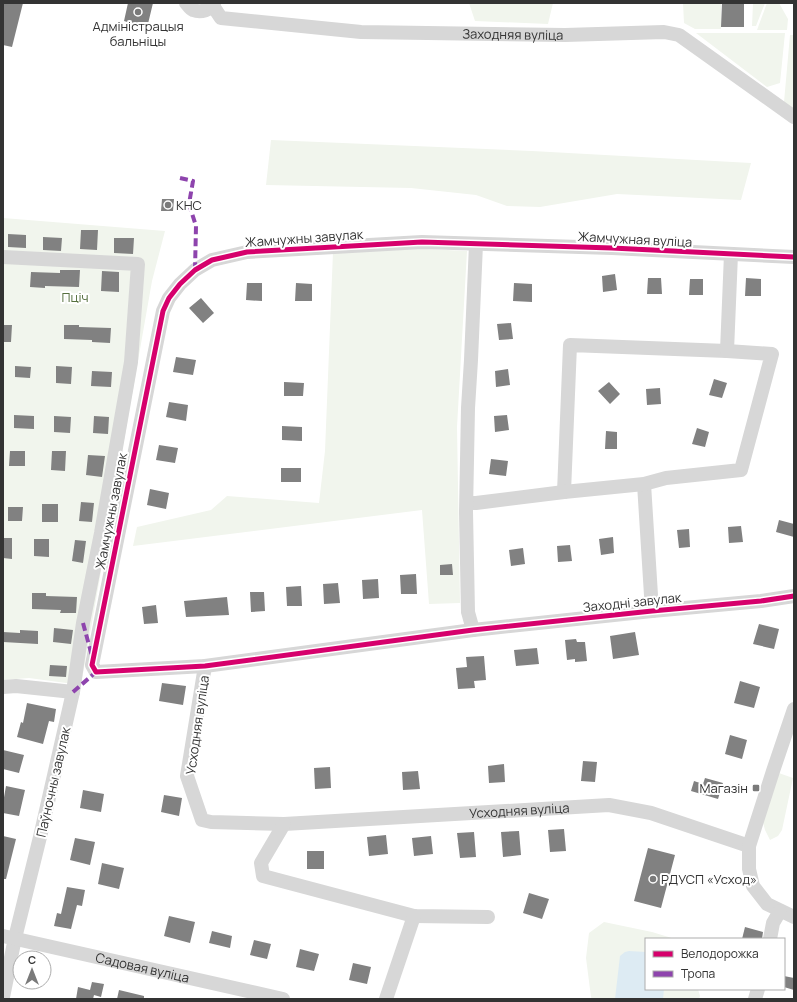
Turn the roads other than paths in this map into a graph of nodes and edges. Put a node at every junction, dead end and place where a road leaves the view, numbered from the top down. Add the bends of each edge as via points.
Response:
1 (186, 3) edge
2 (214, 5) edge
3 (794, 117) edge
4 (476, 244) junction
5 (731, 254) junction
6 (3, 257) edge
7 (794, 257) edge
8 (727, 351) junction
9 (644, 484) junction
10 (564, 492) junction
11 (466, 503) junction
12 (794, 596) edge
13 (652, 611) junction
14 (473, 630) junction
15 (205, 666) junction
16 (3, 687) edge
17 (73, 692) junction
18 (794, 709) edge
19 (284, 824) junction
20 (749, 846) junction
21 (780, 911) junction
22 (414, 916) junction
23 (488, 917) dead end
24 (794, 917) edge
25 (9, 937) edge
26 (770, 938) edge
27 (3, 997) edge
28 (283, 999) edge
29 (386, 999) edge

1 - 2 street via 192,10 203,12
2 - 3 street, Заходняя вуліца via 221,18 361,32 565,35 664,32 680,35
4 - 5 street, Жамчужная вуліца
4 - 11 street
4 - 15 street, Жамчужны завулак via 422,242 247,252 212,260 195,270 169,298 163,311 92,665 96,672
5 - 7 street, Жамчужная вуліца
5 - 8 street
6 - 17 street, Паўночны завулак via 138,264 131,362 102,532 83,623
8 - 9 street via 772,354 741,470 666,478
8 - 10 street via 570,345
9 - 10 street
9 - 13 street
10 - 11 street
11 - 14 street via 468,612
12 - 13 street, Заходні завулак
13 - 14 street, Заходні завулак
14 - 15 street, Жамчужны завулак
15 - 19 street, Усходняя вуліца via 187,776 202,820
16 - 17 street
17 - 25 street, Паўночны завулак via 40,837
18 - 20 street
19 - 20 street, Усходняя вуліца via 609,805 652,813
19 - 22 street via 261,863 263,876
20 - 21 street via 749,869 753,886 767,904
21 - 24 street
21 - 26 street via 773,923
22 - 23 street
22 - 29 street
25 - 27 street, Паўночны завулак
25 - 28 street, Садовая вуліца

